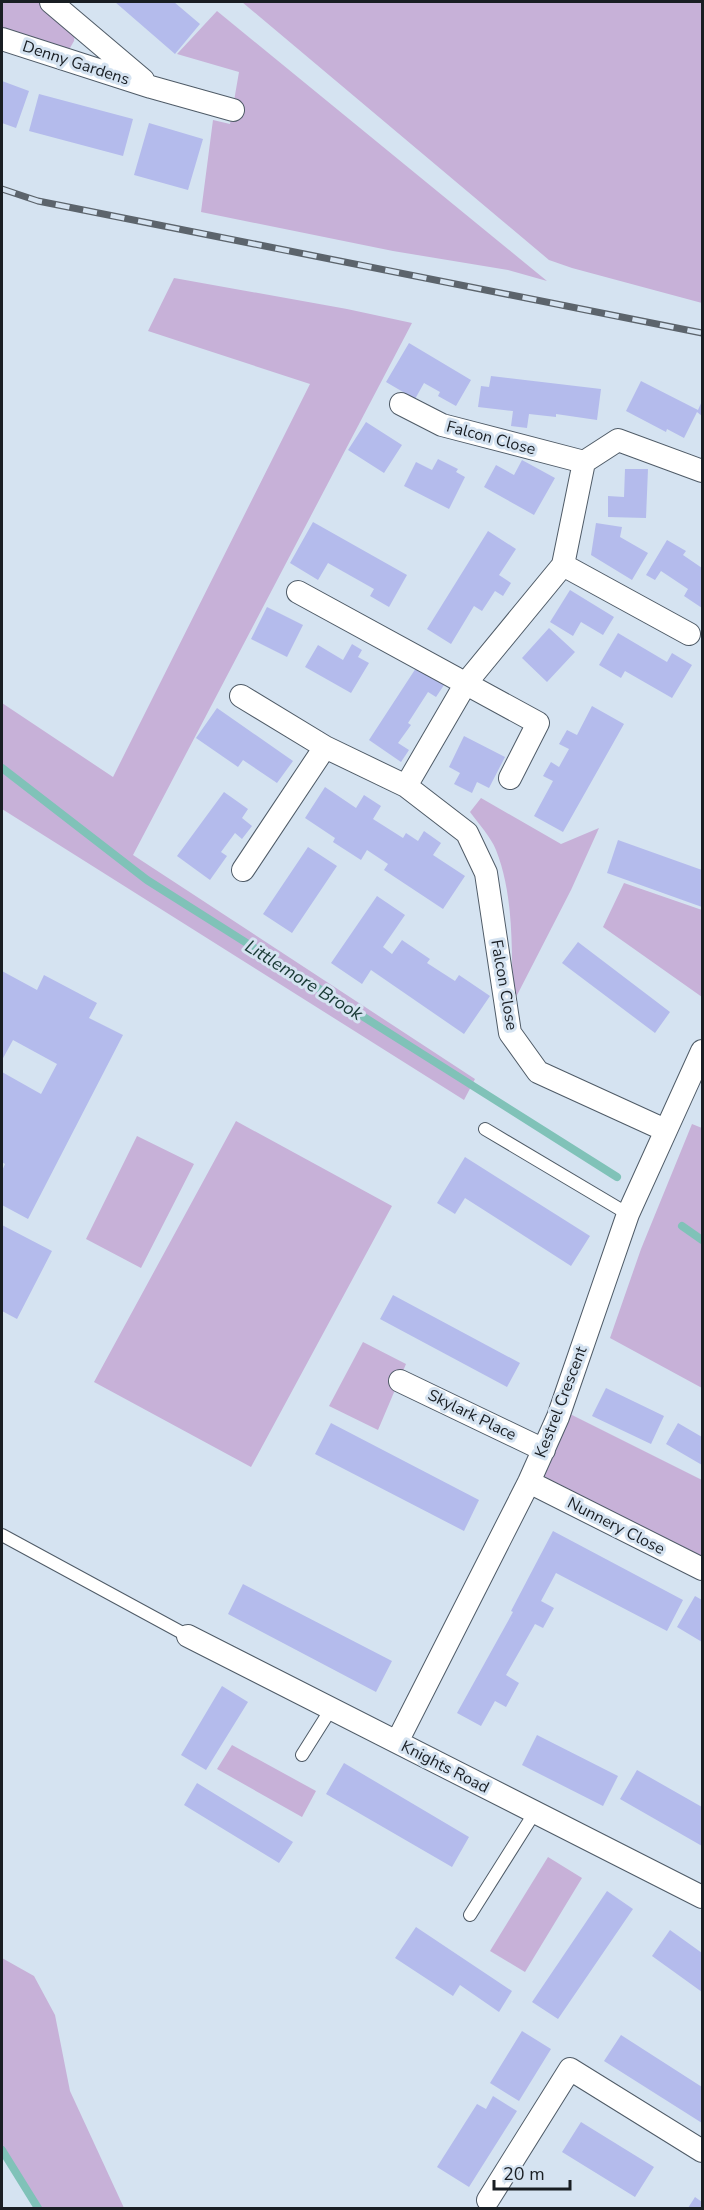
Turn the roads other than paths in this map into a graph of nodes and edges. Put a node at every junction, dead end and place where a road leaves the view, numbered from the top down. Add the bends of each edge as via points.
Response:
1 (51, 2) edge
2 (2, 39) edge
3 (151, 87) junction
4 (232, 110) dead end
5 (401, 404) dead end
6 (584, 462) junction
7 (702, 471) edge
8 (563, 565) junction
9 (298, 592) dead end
10 (689, 634) dead end
11 (466, 683) junction
12 (241, 696) dead end
13 (326, 747) junction
14 (510, 778) dead end
15 (406, 786) junction
16 (243, 870) dead end
17 (702, 1051) edge
18 (485, 1129) dead end
19 (665, 1130) junction
20 (628, 1214) junction
21 (400, 1381) dead end
22 (543, 1450) junction
23 (530, 1482) junction
24 (2, 1535) edge
25 (702, 1569) edge
26 (188, 1636) joint
27 (331, 1710) junction
28 (397, 1742) junction
29 (302, 1755) dead end
30 (535, 1812) junction
31 (702, 1897) edge
32 (470, 1915) dead end
33 (702, 2151) edge
34 (488, 2200) dead end

1 - 3 street, Denny Gardens
2 - 3 street, Denny Gardens
3 - 4 street, Denny Gardens
5 - 6 street, Falcon Close via 442,425
6 - 7 street via 618,440
6 - 8 street
8 - 10 street
8 - 11 street
9 - 11 street
11 - 14 street via 538,723
11 - 15 street
12 - 13 street, Falcon Close
13 - 15 street, Falcon Close
13 - 16 street
15 - 19 street, Falcon Close via 467,833 486,873 510,1033 538,1072
17 - 19 street, Kestrel Crescent
18 - 20 lane
19 - 20 street, Kestrel Crescent
20 - 22 street, Kestrel Crescent
21 - 22 street, Skylark Place
22 - 23 street, Kestrel Crescent
23 - 25 street, Nunnery Close
23 - 28 street, Kestrel Crescent
24 - 26 lane
26 - 27 street, Knights Road
27 - 28 street, Knights Road
27 - 29 lane
28 - 30 street, Knights Road
30 - 31 street, Knights Road
30 - 32 lane
33 - 34 street via 570,2069

